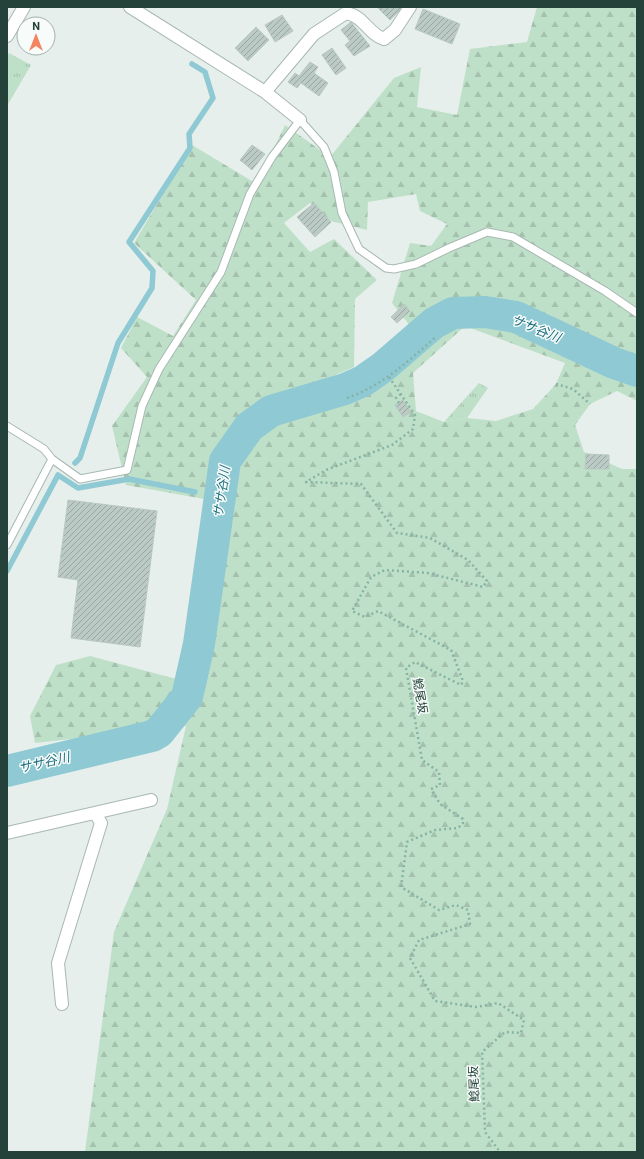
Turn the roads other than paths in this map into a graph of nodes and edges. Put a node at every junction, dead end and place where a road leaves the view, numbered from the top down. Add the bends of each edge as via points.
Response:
1 (24, 7) edge
2 (130, 7) edge
3 (410, 7) edge
4 (7, 36) edge
5 (265, 92) junction
6 (300, 120) junction
7 (637, 313) edge
8 (7, 426) edge
9 (52, 459) junction
10 (7, 545) edge
11 (151, 800) dead end
12 (95, 813) junction
13 (7, 834) edge
14 (62, 1004) dead end

1 - 4 street
2 - 5 street
3 - 5 street via 395,30 384,39 378,37 355,14 346,13 314,34
5 - 6 street
6 - 7 lane via 324,147 334,172 342,212 359,248 386,268 394,269 416,264 487,232 513,237 605,291
6 - 9 lane via 272,157 250,194 221,272 159,369 142,406 127,470 80,479
8 - 9 lane via 44,449
9 - 10 lane
11 - 12 street
12 - 13 street
12 - 14 street via 101,823 58,963

